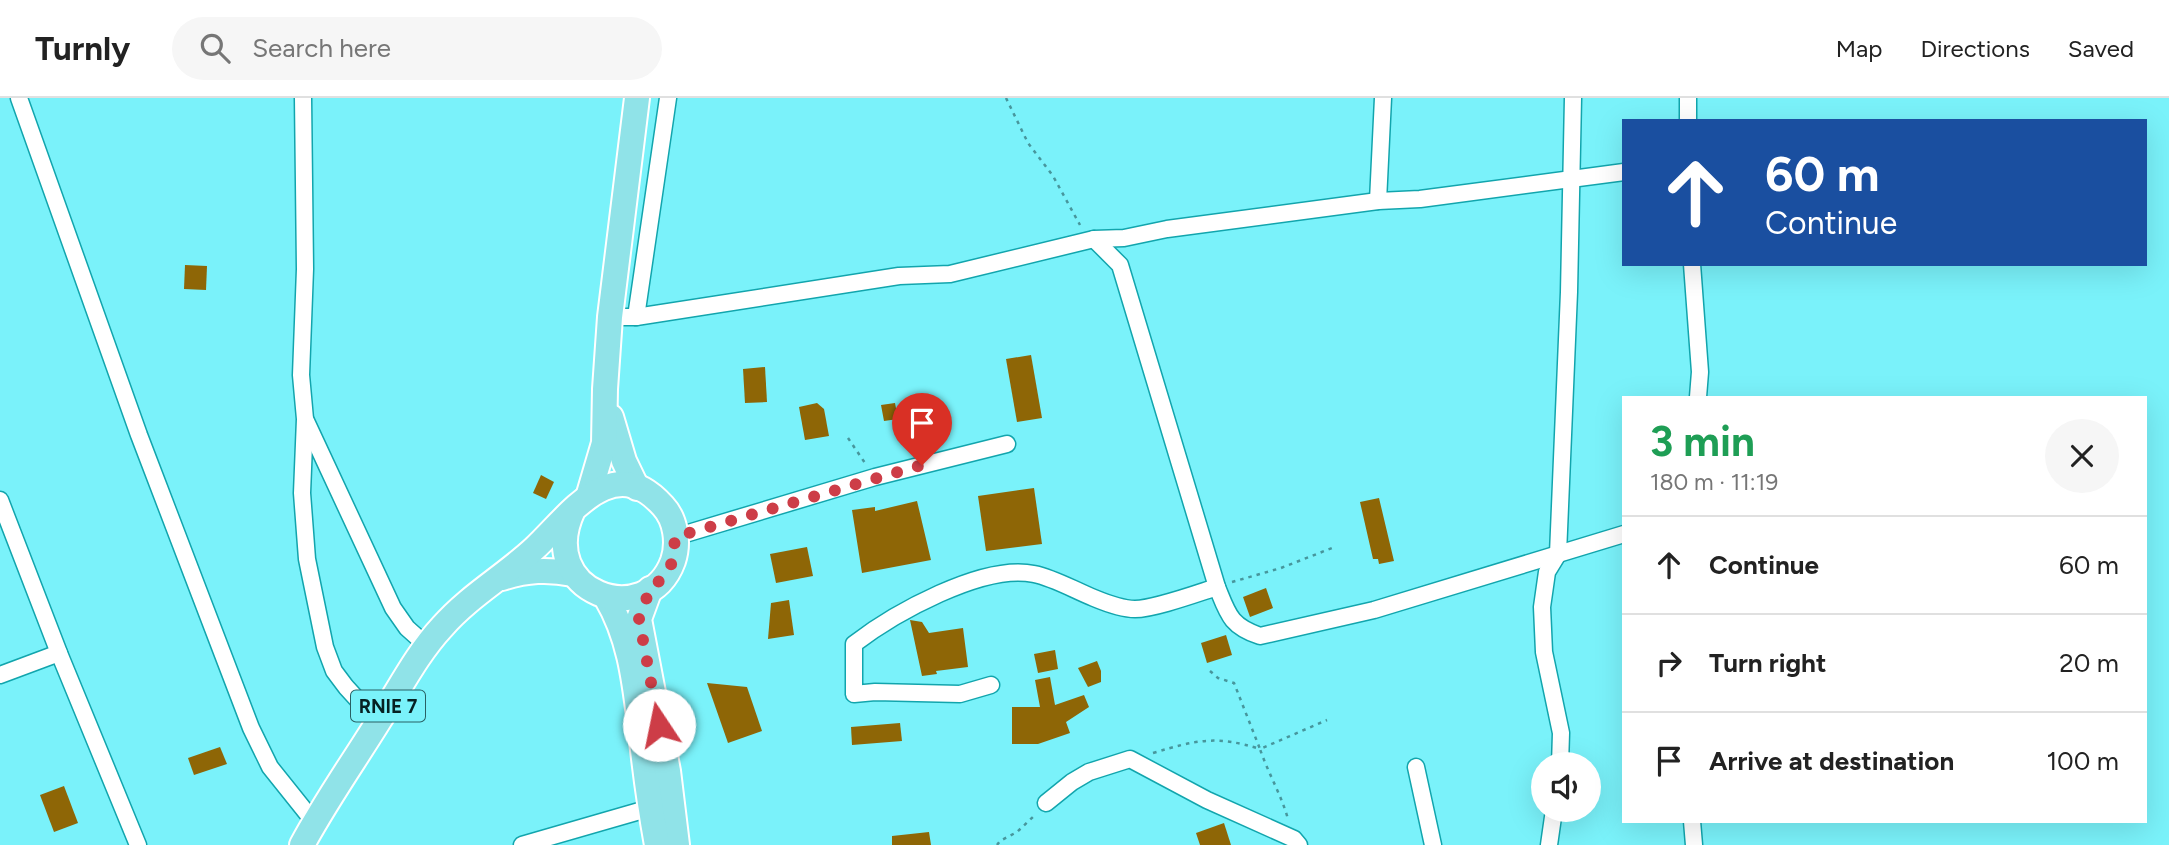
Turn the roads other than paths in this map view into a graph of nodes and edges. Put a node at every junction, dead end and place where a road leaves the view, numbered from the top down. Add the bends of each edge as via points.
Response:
1 (19, 98) edge
2 (303, 98) edge
3 (637, 98) edge
4 (668, 98) edge
5 (1383, 98) edge
6 (1573, 98) edge
7 (1688, 98) edge
8 (1688, 119) edge
9 (1622, 172) edge
10 (1571, 178) junction
11 (1378, 201) junction
12 (1094, 239) junction
13 (1692, 266) edge
14 (610, 317) junction
15 (636, 317) junction
16 (605, 389) junction
17 (1698, 396) edge
18 (304, 419) junction
19 (1007, 444) dead end
20 (637, 488) junction
21 (0, 500) edge
22 (581, 502) junction
23 (1622, 535) edge
24 (675, 537) junction
25 (1558, 554) junction
26 (573, 574) junction
27 (491, 582) junction
28 (1217, 587) junction
29 (650, 589) junction
30 (606, 597) junction
31 (426, 645) junction
32 (59, 653) junction
33 (0, 675) edge
34 (991, 685) dead end
35 (378, 722) junction
36 (1560, 752) edge
37 (1416, 766) dead end
38 (1046, 803) road end
39 (650, 808) junction
40 (314, 822) junction
41 (1552, 822) edge
42 (1692, 823) edge
43 (1296, 842) edge
44 (138, 845) edge
45 (302, 845) edge
46 (523, 845) edge
47 (657, 845) edge
48 (677, 845) edge
49 (1433, 845) edge
50 (1549, 845) edge
51 (1694, 845) edge

1 - 40 street via 139,435 251,728 270,767
2 - 18 street
3 - 14 main road
4 - 15 street
5 - 11 street
6 - 10 street
7 - 8 street
9 - 10 street
10 - 11 street via 1420,200
10 - 25 street
11 - 12 street
12 - 15 street via 950,274 899,276
12 - 28 street via 1120,265
13 - 17 street
14 - 15 street
14 - 16 main road
16 - 20 main road via 614,434
16 - 22 main road via 604,443
18 - 31 street via 393,608
18 - 35 street via 306,548 325,647 334,671
19 - 24 street via 875,477
20 - 22 main road via 612,486
20 - 24 main road via 666,509
21 - 32 street
22 - 26 main road via 566,525 563,542
22 - 27 main road
23 - 25 street
24 - 29 main road via 673,561
25 - 28 street via 1374,610 1260,636 1242,630 1228,614
25 - 36 street via 1546,572 1542,607 1544,652
26 - 27 main road via 532,570
26 - 30 main road via 588,589
27 - 31 main road, RNIE 7
28 - 34 street via 1136,609 1115,606 1035,574 1014,572 927,599 854,645 854,694 960,694
29 - 30 main road via 637,596
29 - 48 main road via 639,619
30 - 39 main road via 626,638
31 - 35 main road, RNIE 7
32 - 33 street
32 - 44 street
35 - 40 main road, RNIE 7
37 - 49 street
38 - 43 street via 1089,772 1130,759
39 - 46 street
39 - 47 main road
40 - 45 main road, RNIE 7
41 - 50 street
42 - 51 street

